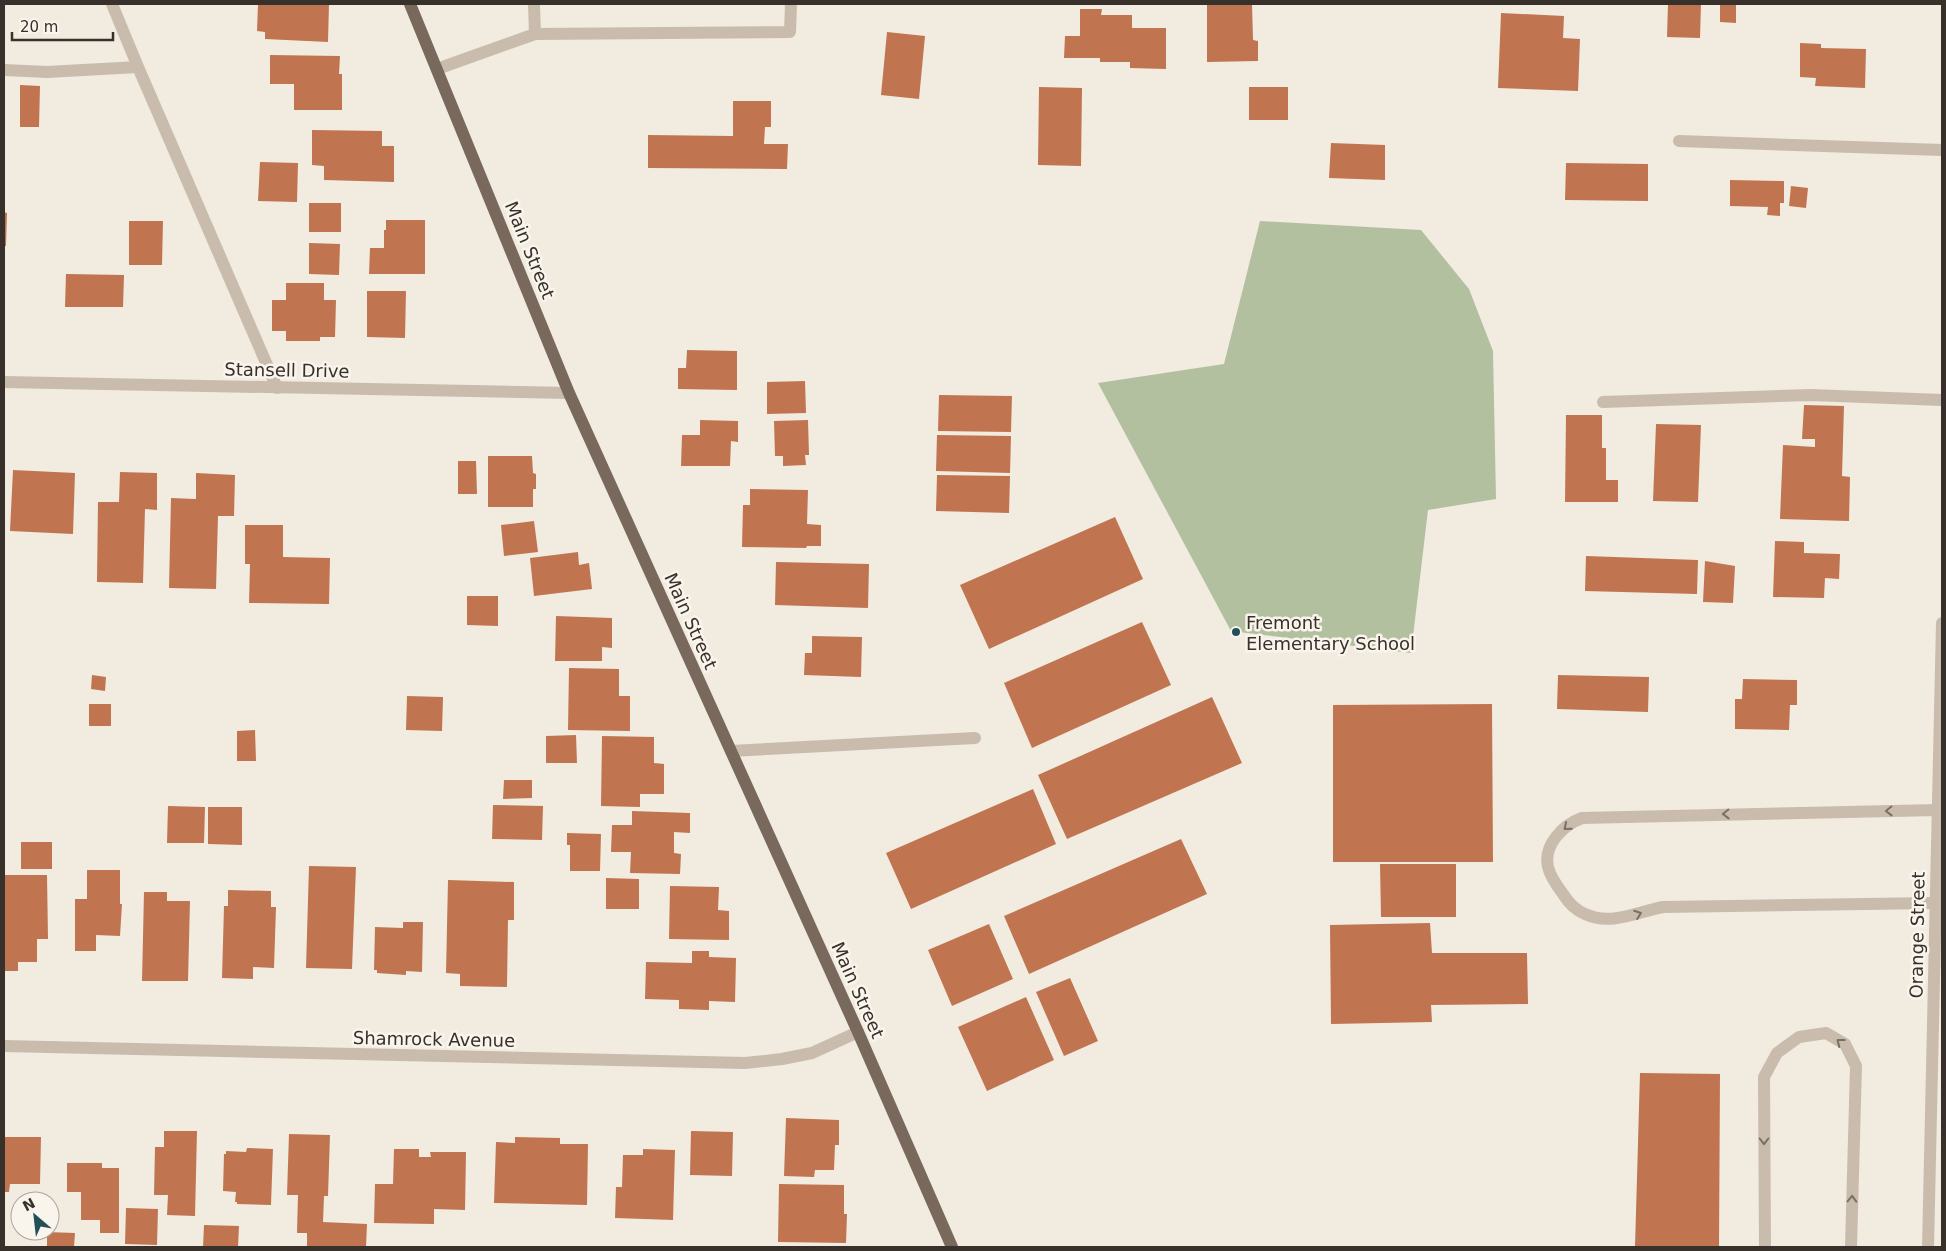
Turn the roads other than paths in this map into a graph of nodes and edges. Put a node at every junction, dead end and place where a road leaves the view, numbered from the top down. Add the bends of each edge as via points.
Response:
1 (112, 4) edge
2 (410, 4) edge
3 (534, 4) edge
4 (791, 4) edge
5 (535, 34) junction
6 (138, 66) junction
7 (437, 69) junction
8 (4, 70) edge
9 (1679, 141) dead end
10 (1942, 150) edge
11 (4, 382) edge
12 (277, 388) junction
13 (569, 393) junction
14 (1942, 400) edge
15 (1603, 402) dead end
16 (1942, 622) edge
17 (975, 738) dead end
18 (731, 751) junction
19 (1938, 810) junction
20 (1939, 903) edge
21 (858, 1032) junction
22 (4, 1046) edge
23 (952, 1247) edge
24 (1765, 1247) edge
25 (1851, 1247) edge
26 (1928, 1247) edge

1 - 6 street
2 - 7 main road, Main Street
3 - 5 street
4 - 5 street via 790,32
5 - 7 street
6 - 8 street via 47,72
6 - 12 street
7 - 13 main road, Main Street
9 - 10 street
11 - 12 street, Stansell Drive
12 - 13 street, Stansell Drive
13 - 18 main road, Main Street
14 - 15 street via 1811,394
16 - 19 street, Orange Street
17 - 18 street
18 - 21 main road, Main Street
19 - 20 street, Orange Street
19 -> 20 street via 1582,818 1563,829 1550,847 1547,858 1553,878 1574,908 1584,914 1609,919 1663,906
20 - 26 street, Orange Street
21 - 22 street, Shamrock Avenue via 812,1053 746,1063
21 - 23 main road, Main Street
25 -> 24 street via 1856,1066 1845,1044 1826,1032 1799,1037 1777,1053 1764,1077

